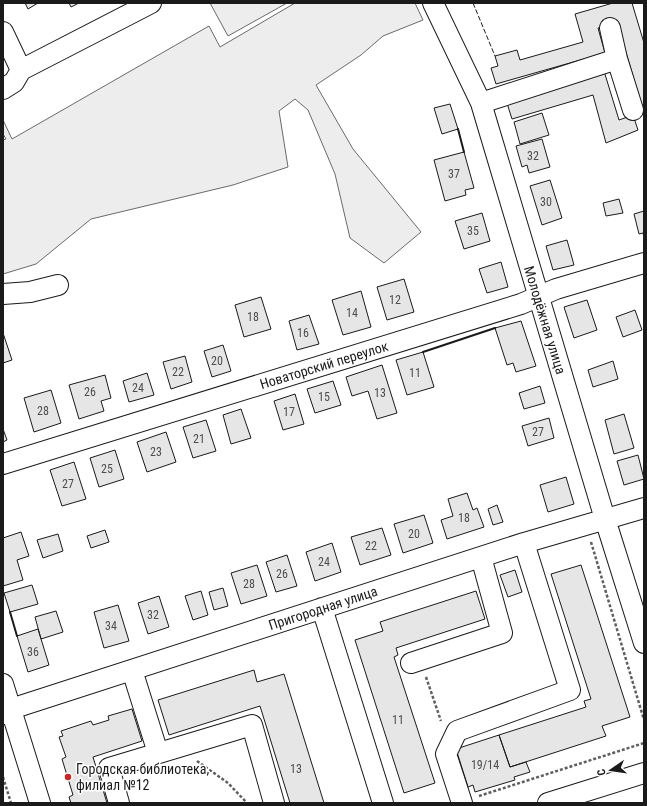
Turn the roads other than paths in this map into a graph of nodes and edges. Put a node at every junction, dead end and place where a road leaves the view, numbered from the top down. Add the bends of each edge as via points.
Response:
1 (151, 3) edge
2 (433, 3) edge
3 (610, 28) dead end
4 (3, 32) edge
5 (617, 60) junction
6 (21, 70) junction
7 (3, 89) edge
8 (481, 103) junction
9 (633, 110) dead end
10 (644, 262) edge
11 (58, 285) dead end
12 (3, 294) edge
13 (538, 297) junction
14 (3, 464) edge
15 (644, 508) edge
16 (605, 519) junction
17 (524, 543) junction
18 (481, 557) junction
19 (322, 608) junction
20 (644, 643) edge
21 (416, 661) road end
22 (132, 670) junction
23 (3, 684) edge
24 (7, 711) edge
25 (158, 753) junction
26 (644, 773) edge
27 (584, 798) edge
28 (272, 802) edge
29 (462, 802) edge
30 (40, 803) edge
31 (119, 803) edge
32 (383, 803) edge
33 (548, 803) edge

1 - 6 street
2 - 8 street, Молодёжная улица
3 - 5 street
4 - 6 street
5 - 8 street
5 - 9 street
6 - 7 street via 14,82
8 - 13 street, Молодёжная улица
10 - 13 street, Новаторский переулок
11 - 12 street via 30,292
13 - 14 street, Новаторский переулок
13 - 16 street, Молодёжная улица
15 - 16 street, Пригородная улица
16 - 17 street, Пригородная улица
16 - 20 street, Молодёжная улица
17 - 18 street, Пригородная улица
17 - 29 street via 570,690 457,731 446,754
18 - 19 street, Пригородная улица
18 - 21 street via 502,633
19 - 22 street, Пригородная улица
19 - 32 street
22 - 24 street, Пригородная улица
22 - 25 street
23 - 24 street
24 - 30 street
25 - 28 street via 252,726
25 - 31 street via 109,768
26 - 27 street
27 - 33 street

